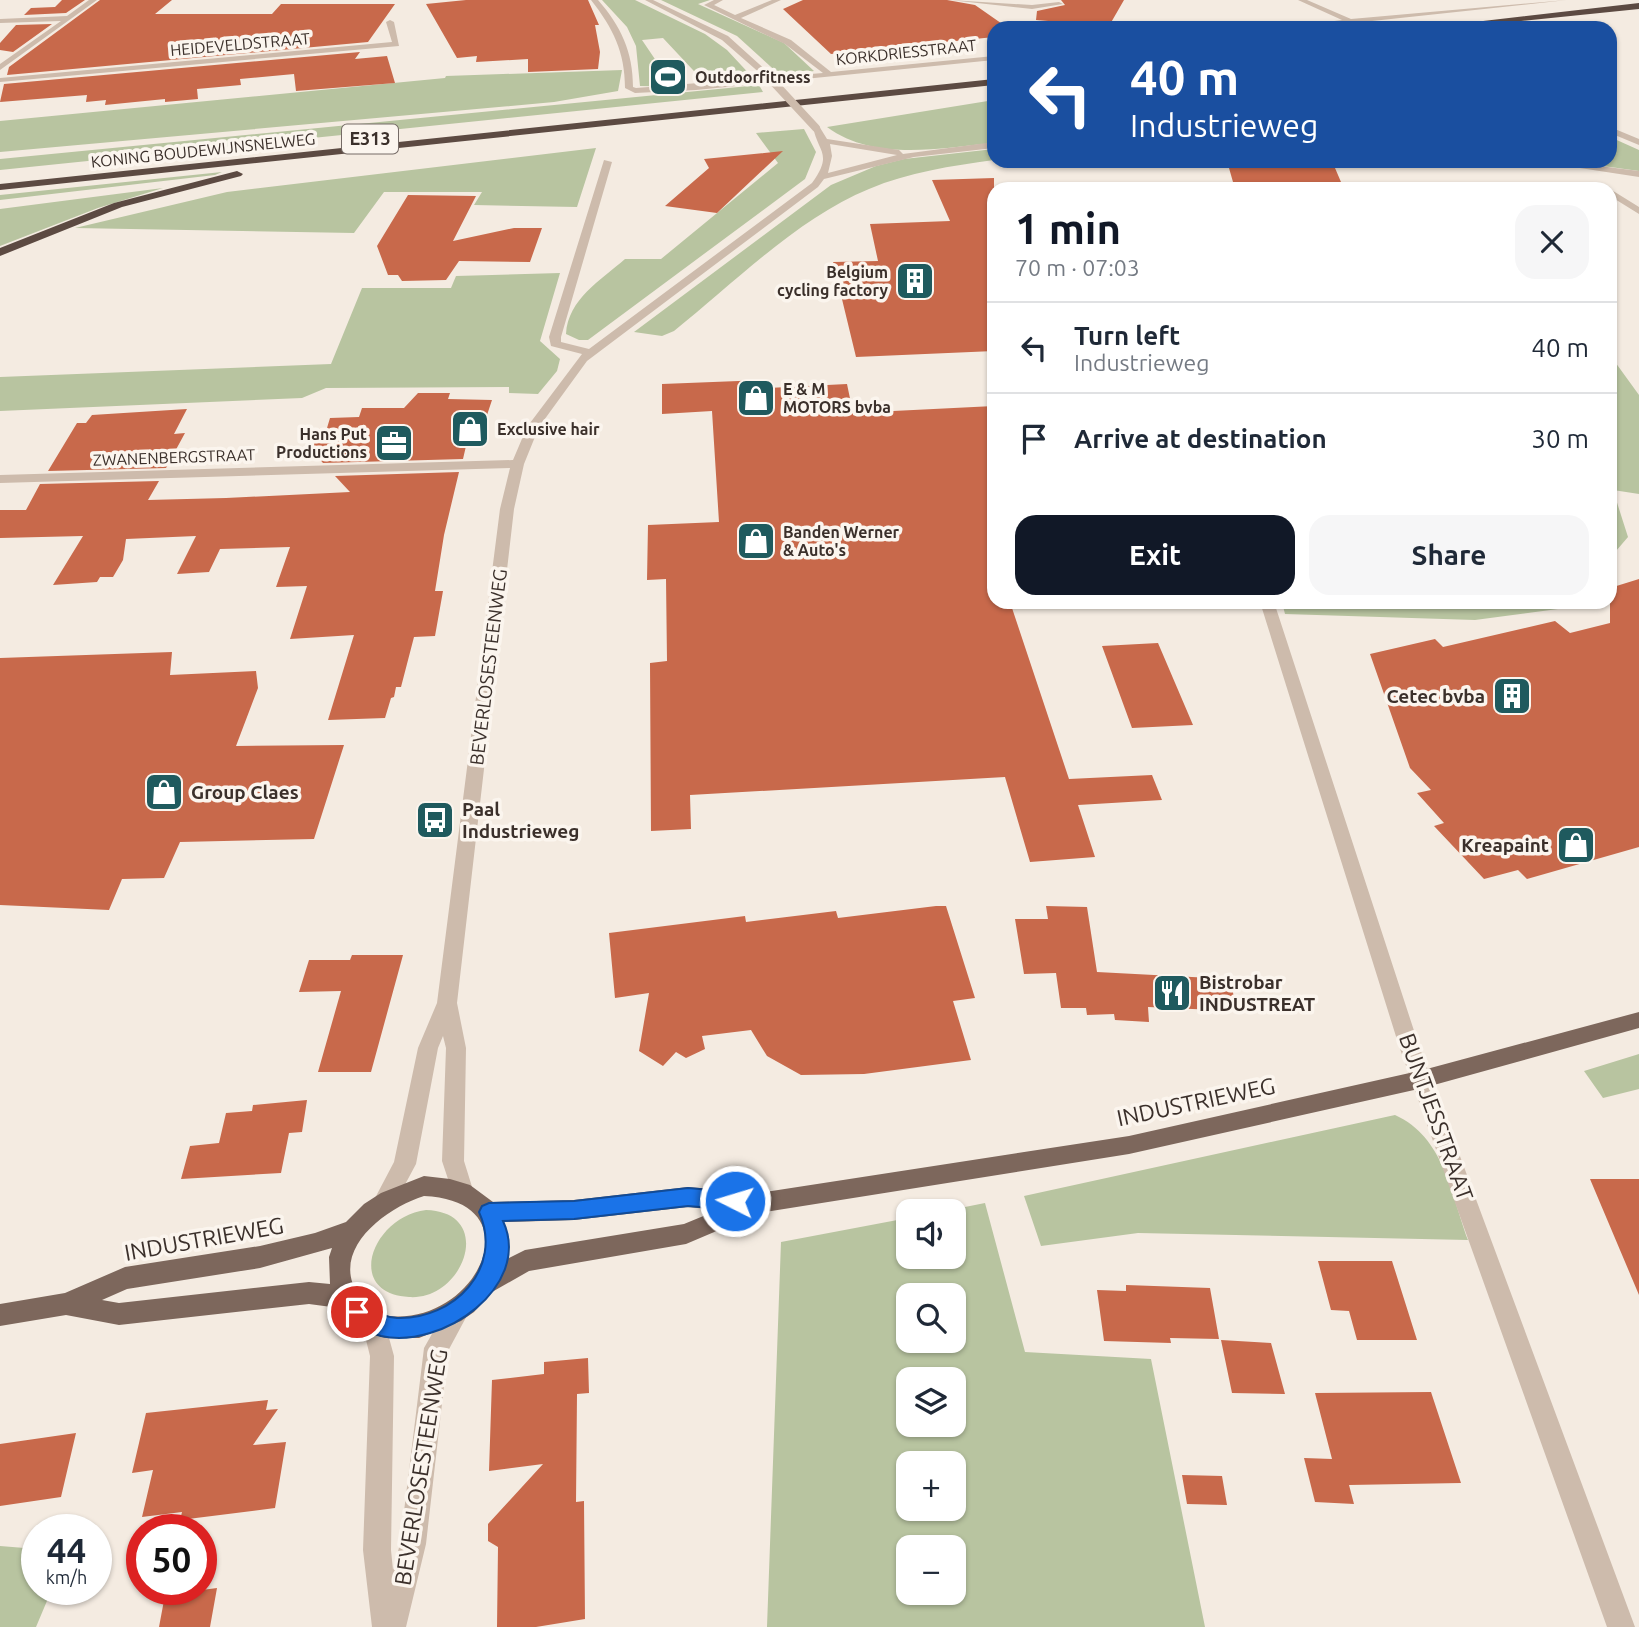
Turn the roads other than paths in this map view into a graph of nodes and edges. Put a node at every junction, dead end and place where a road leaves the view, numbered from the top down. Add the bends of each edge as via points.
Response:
1 (94, 0) edge
2 (594, 0) edge
3 (648, 0) edge
4 (720, 0) edge
5 (778, 0) edge
6 (953, 0) edge
7 (1301, 0) edge
8 (1564, 0) edge
9 (1059, 4) dead end
10 (1639, 6) edge
11 (1639, 14) edge
12 (736, 17) junction
13 (70, 18) junction
14 (0, 21) edge
15 (1351, 21) joint
16 (1494, 21) edge
17 (1572, 21) edge
18 (390, 22) dead end
19 (987, 59) edge
20 (0, 70) edge
21 (829, 74) junction
22 (987, 74) edge
23 (62, 75) junction
24 (0, 80) edge
25 (987, 83) edge
26 (1617, 133) edge
27 (826, 141) junction
28 (1639, 142) edge
29 (987, 146) edge
30 (374, 148) junction
31 (914, 154) junction
32 (607, 162) dead end
33 (1559, 168) edge
34 (1639, 174) edge
35 (0, 177) edge
36 (822, 177) junction
37 (1600, 182) edge
38 (1607, 182) edge
39 (0, 187) edge
40 (1617, 194) edge
41 (1639, 211) edge
42 (0, 251) edge
43 (590, 353) junction
44 (518, 464) junction
45 (0, 479) edge
46 (1269, 609) edge
47 (447, 1003) junction
48 (1639, 1020) edge
49 (1423, 1079) junction
50 (462, 1191) junction
51 (385, 1200) junction
52 (758, 1203) junction
53 (489, 1212) junction
54 (353, 1230) junction
55 (484, 1284) junction
56 (345, 1297) junction
57 (66, 1304) junction
58 (458, 1310) junction
59 (0, 1315) edge
60 (374, 1324) junction
61 (386, 1627) edge
62 (392, 1627) edge
63 (1621, 1627) edge

1 - 13 street
2 - 21 street, KORKDRIESSTRAAT via 613,20 624,42 630,64 629,88 635,91
3 - 27 street, bridge via 725,38 765,73
4 - 12 street via 708,5
5 - 12 street
6 - 9 street via 1032,7
7 - 15 street
8 - 15 street
10 - 16 highway
11 - 17 highway
12 - 21 street via 788,42
13 - 14 street
13 - 20 street
18 - 23 street, HEIDEVELDSTRAAT via 397,44
19 - 21 street, KORKDRIESSTRAAT
20 - 23 street
22 - 35 highway, KONING BOUDEWIJNSNELWEG / E313
23 - 24 street
25 - 30 highway, KONING BOUDEWIJNSNELWEG / E313
26 - 28 street
27 - 31 street
27 - 36 street via 830,156
29 - 31 street
30 - 39 highway, KONING BOUDEWIJNSNELWEG / E313
30 - 42 highway via 170,190 89,215
31 - 36 street
32 - 43 street via 555,337 555,344
33 - 37 street
34 - 38 street
36 - 43 street, BEVERLOSESTEENWEG
40 - 41 street
43 - 44 street, BEVERLOSESTEENWEG via 557,391
44 - 45 street, ZWANENBERGSTRAAT
44 - 47 street, BEVERLOSESTEENWEG via 507,509
46 - 49 street, BUNTJESSTRAAT
47 - 50 street, BEVERLOSESTEENWEG via 456,1048 453,1161
47 - 51 street, BEVERLOSESTEENWEG via 428,1048 405,1164
48 - 49 main road, INDUSTRIEWEG
49 - 52 main road, INDUSTRIEWEG via 1129,1145
49 - 63 street, BUNTJESSTRAAT
50 - 51 main road, INDUSTRIEWEG via 424,1186
50 - 53 main road, INDUSTRIEWEG via 478,1199
51 - 54 main road, INDUSTRIEWEG
52 - 53 main road, INDUSTRIEWEG via 688,1197 574,1210
52 - 55 main road, INDUSTRIEWEG via 686,1234 525,1261
53 - 55 main road, INDUSTRIEWEG via 498,1247
54 - 56 main road, INDUSTRIEWEG via 342,1252 339,1275
54 - 57 main road, INDUSTRIEWEG via 260,1257 125,1278
55 - 58 main road, INDUSTRIEWEG
56 - 57 main road, INDUSTRIEWEG via 309,1293 119,1314
56 - 60 main road
57 - 59 main road, INDUSTRIEWEG
58 - 60 main road, INDUSTRIEWEG via 416,1328
58 - 62 street, BEVERLOSESTEENWEG via 436,1348 413,1544
60 - 61 street, BEVERLOSESTEENWEG via 382,1356 377,1550

